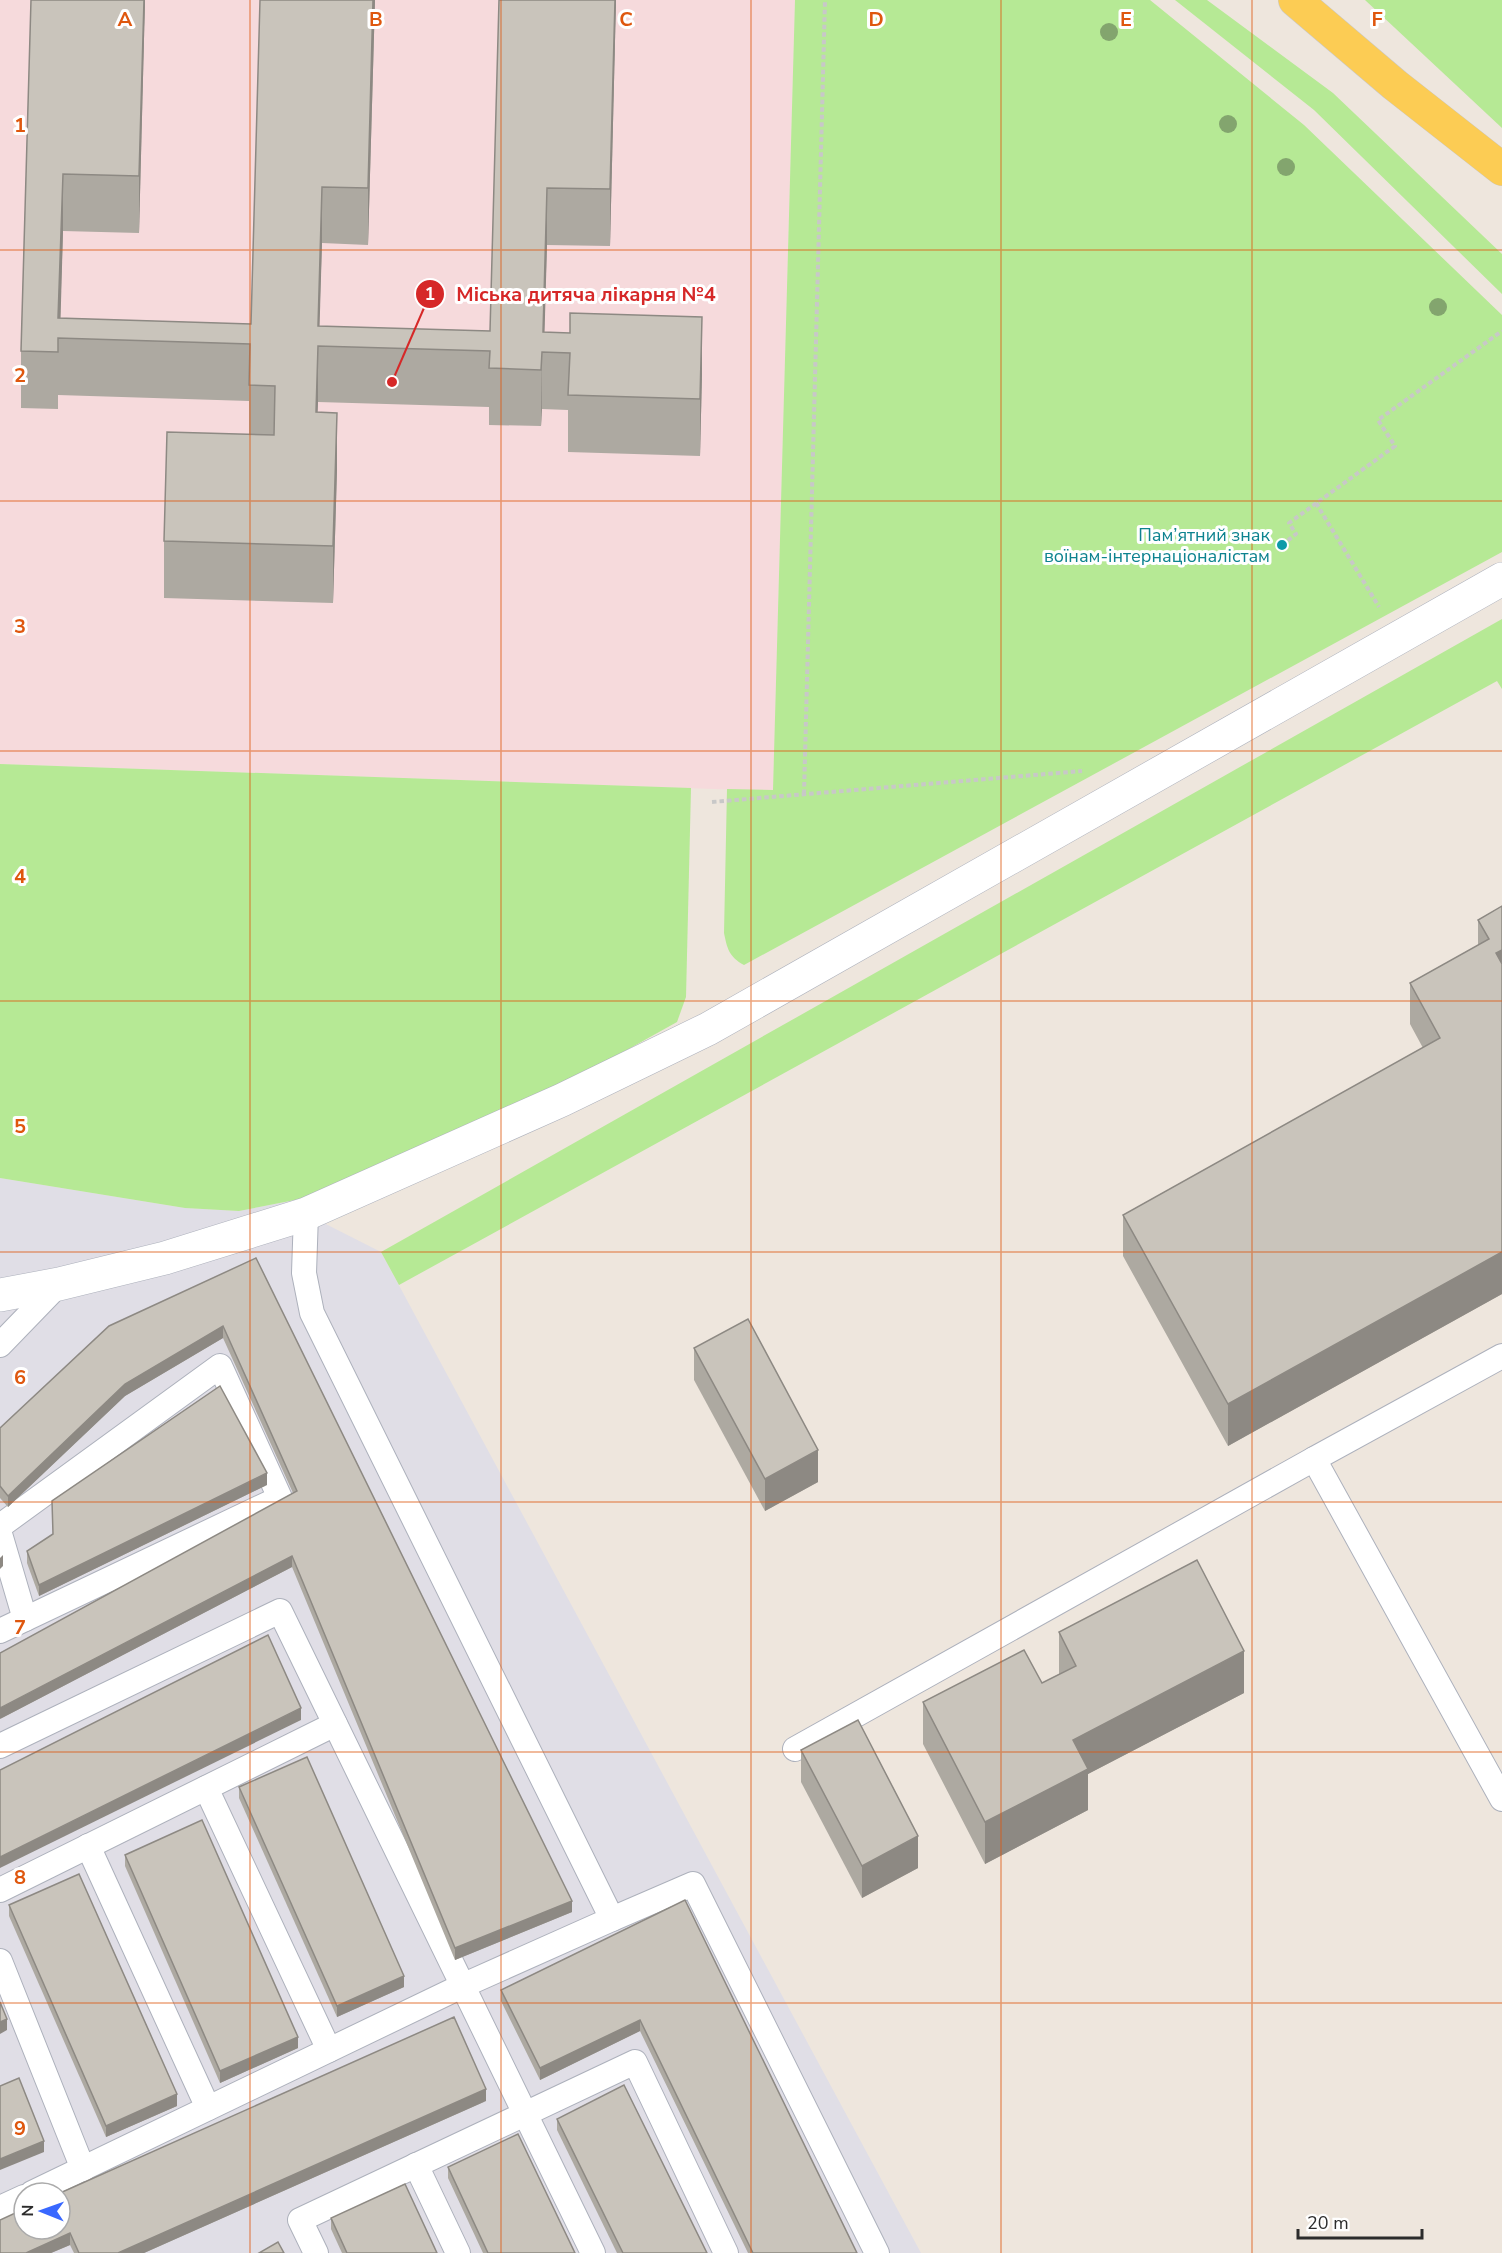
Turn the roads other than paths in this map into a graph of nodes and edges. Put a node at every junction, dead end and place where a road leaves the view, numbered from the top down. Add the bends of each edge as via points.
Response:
1 (1295, 0) edge
2 (1502, 169) edge
3 (1502, 579) edge
4 (306, 1214) junction
5 (59, 1284) junction
6 (0, 1295) edge
7 (0, 1345) edge
8 (1502, 1356) edge
9 (1314, 1459) junction
10 (0, 1526) edge
11 (0, 1534) edge
12 (25, 1619) junction
13 (0, 1631) edge
14 (335, 1724) junction
15 (0, 1746) edge
16 (795, 1749) dead end
17 (206, 1788) junction
18 (1502, 1799) edge
19 (88, 1846) junction
20 (0, 1890) edge
21 (612, 1919) junction
22 (0, 1960) edge
23 (462, 1986) junction
24 (329, 2050) junction
25 (208, 2108) junction
26 (525, 2114) junction
27 (416, 2165) junction
28 (83, 2169) junction
29 (58, 2181) edge
30 (316, 2253) edge
31 (458, 2253) edge
32 (592, 2253) edge
33 (726, 2253) edge
34 (877, 2253) edge

1 - 2 main road
3 - 4 street via 708,1029 562,1100
4 - 5 street via 165,1258
4 - 21 lane via 304,1273 312,1313
5 - 6 street
5 - 7 lane
8 - 9 lane
9 - 16 lane
9 - 18 lane
10 - 12 lane via 219,1366 280,1498
11 - 12 lane
12 - 13 lane
14 - 15 lane via 280,1611
14 - 17 lane
14 - 23 lane
17 - 19 lane
17 - 24 lane
19 - 20 lane
19 - 25 lane
21 - 23 lane
21 - 34 lane via 693,1884
22 - 28 lane
23 - 24 lane
23 - 26 lane
24 - 25 lane
25 - 28 lane
26 - 27 lane
26 - 32 lane
26 - 33 lane via 635,2062
27 - 30 lane via 300,2220
27 - 31 lane
28 - 29 lane

